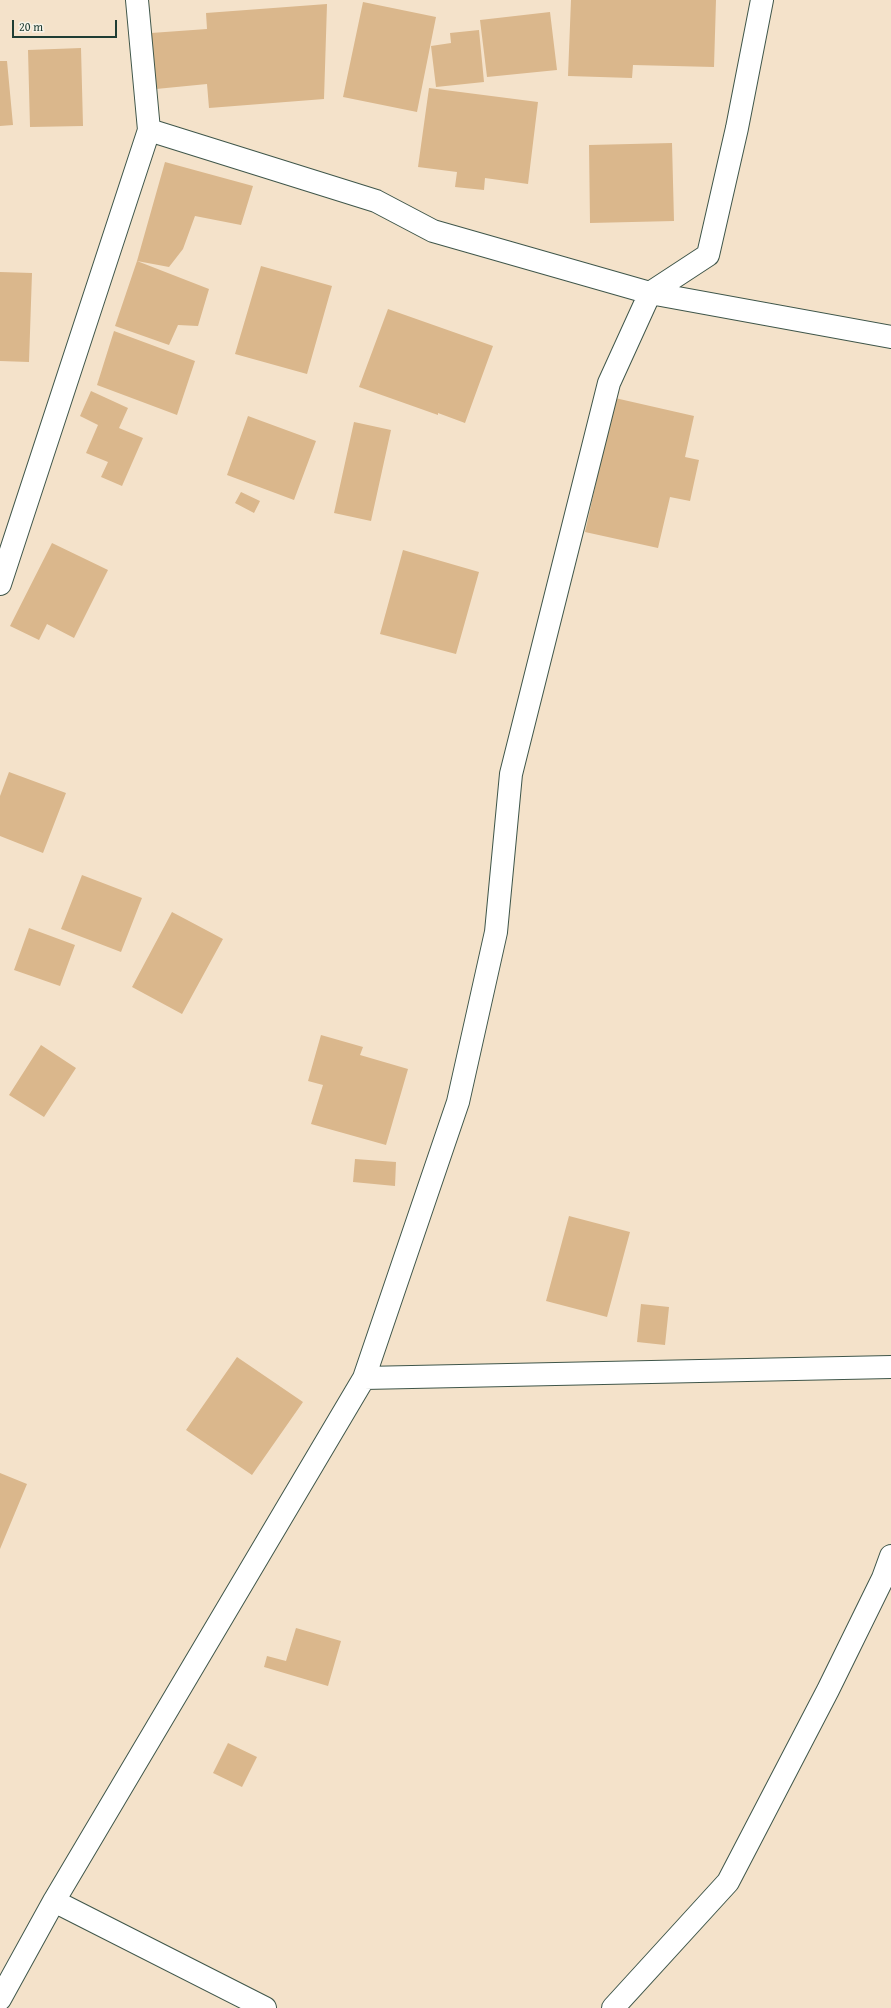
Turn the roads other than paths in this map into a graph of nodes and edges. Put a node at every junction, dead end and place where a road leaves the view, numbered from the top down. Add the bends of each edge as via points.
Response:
1 (137, 0) edge
2 (762, 0) edge
3 (149, 130) junction
4 (650, 293) junction
5 (891, 337) edge
6 (0, 584) edge
7 (891, 1366) edge
8 (364, 1378) junction
9 (891, 1556) edge
10 (54, 1901) junction
11 (0, 1999) edge
12 (265, 2008) edge
13 (614, 2008) edge

1 - 3 street
2 - 4 street via 737,128 708,255
3 - 4 street via 376,201 433,231
3 - 6 street
4 - 5 street
4 - 8 street via 609,383 511,774 496,932 458,1102
7 - 8 street
8 - 10 street
9 - 13 street via 883,1578 835,1676 728,1882
10 - 11 street
10 - 12 street

